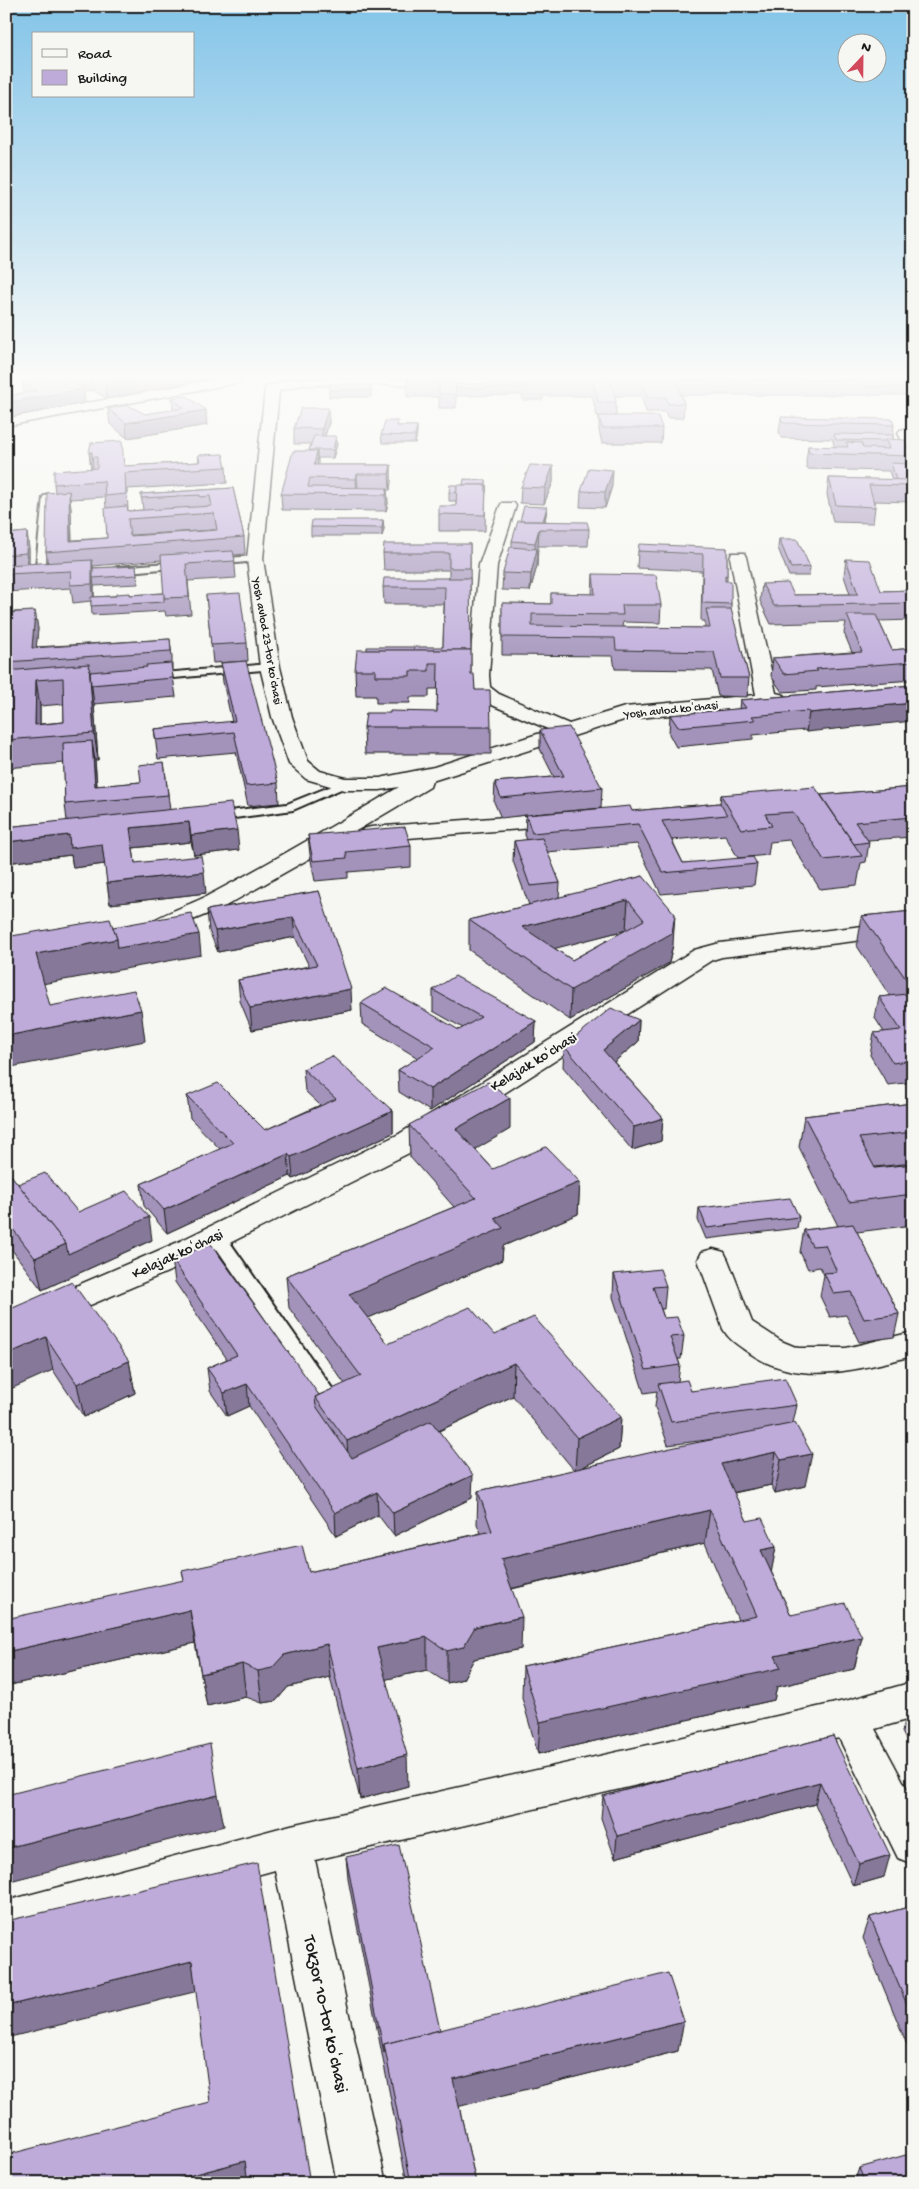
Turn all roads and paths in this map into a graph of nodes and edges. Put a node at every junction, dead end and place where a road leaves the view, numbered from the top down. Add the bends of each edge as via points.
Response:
1 (262, 481) edge
2 (47, 497) edge
3 (508, 506) dead end
4 (738, 557) dead end
5 (255, 559) junction
6 (108, 570) edge
7 (40, 576) edge
8 (270, 668) junction
9 (143, 677) edge
10 (796, 697) edge
11 (767, 699) junction
12 (568, 731) junction
13 (438, 773) junction
14 (344, 784) junction
15 (201, 818) edge
16 (578, 819) edge
17 (332, 837) junction
18 (913, 927) edge
19 (140, 930) edge
20 (216, 1235) junction
21 (713, 1260) dead end
22 (6, 1329) edge
23 (913, 1344) edge
24 (336, 1406) edge
25 (913, 1700) edge
26 (849, 1718) junction
27 (913, 1844) edge
28 (291, 1845) junction
29 (6, 1923) edge
30 (362, 2183) edge

1 - 5 street, Yosh avlod 23-tor koʻchasi
2 - 7 lane
3 - 12 street via 488,565 479,674 482,689 492,698
4 - 11 street
5 - 6 lane
5 - 8 street, Yosh avlod 23-tor koʻchasi
8 - 9 lane
8 - 14 street, Yosh avlod 23-tor koʻchasi via 282,717 299,764 313,775
10 - 11 street, Yosh avlod koʻchasi
11 - 12 street, Yosh avlod koʻchasi via 625,713
12 - 13 street, Yosh avlod koʻchasi
13 - 14 street, Yosh avlod 23-tor koʻchasi via 380,784
13 - 17 street
14 - 15 lane via 289,807
16 - 17 street
17 - 19 street via 186,917
18 - 20 street, Kelajak koʻchasi via 720,950 702,955 409,1141
20 - 22 street, Kelajak koʻchasi via 187,1251
20 - 24 lane
21 - 23 street via 739,1328 769,1350 798,1360 846,1360
25 - 26 street
26 - 27 street
26 - 28 street
28 - 29 street
28 - 30 street, Tokzor 10-tor koʻchasi

